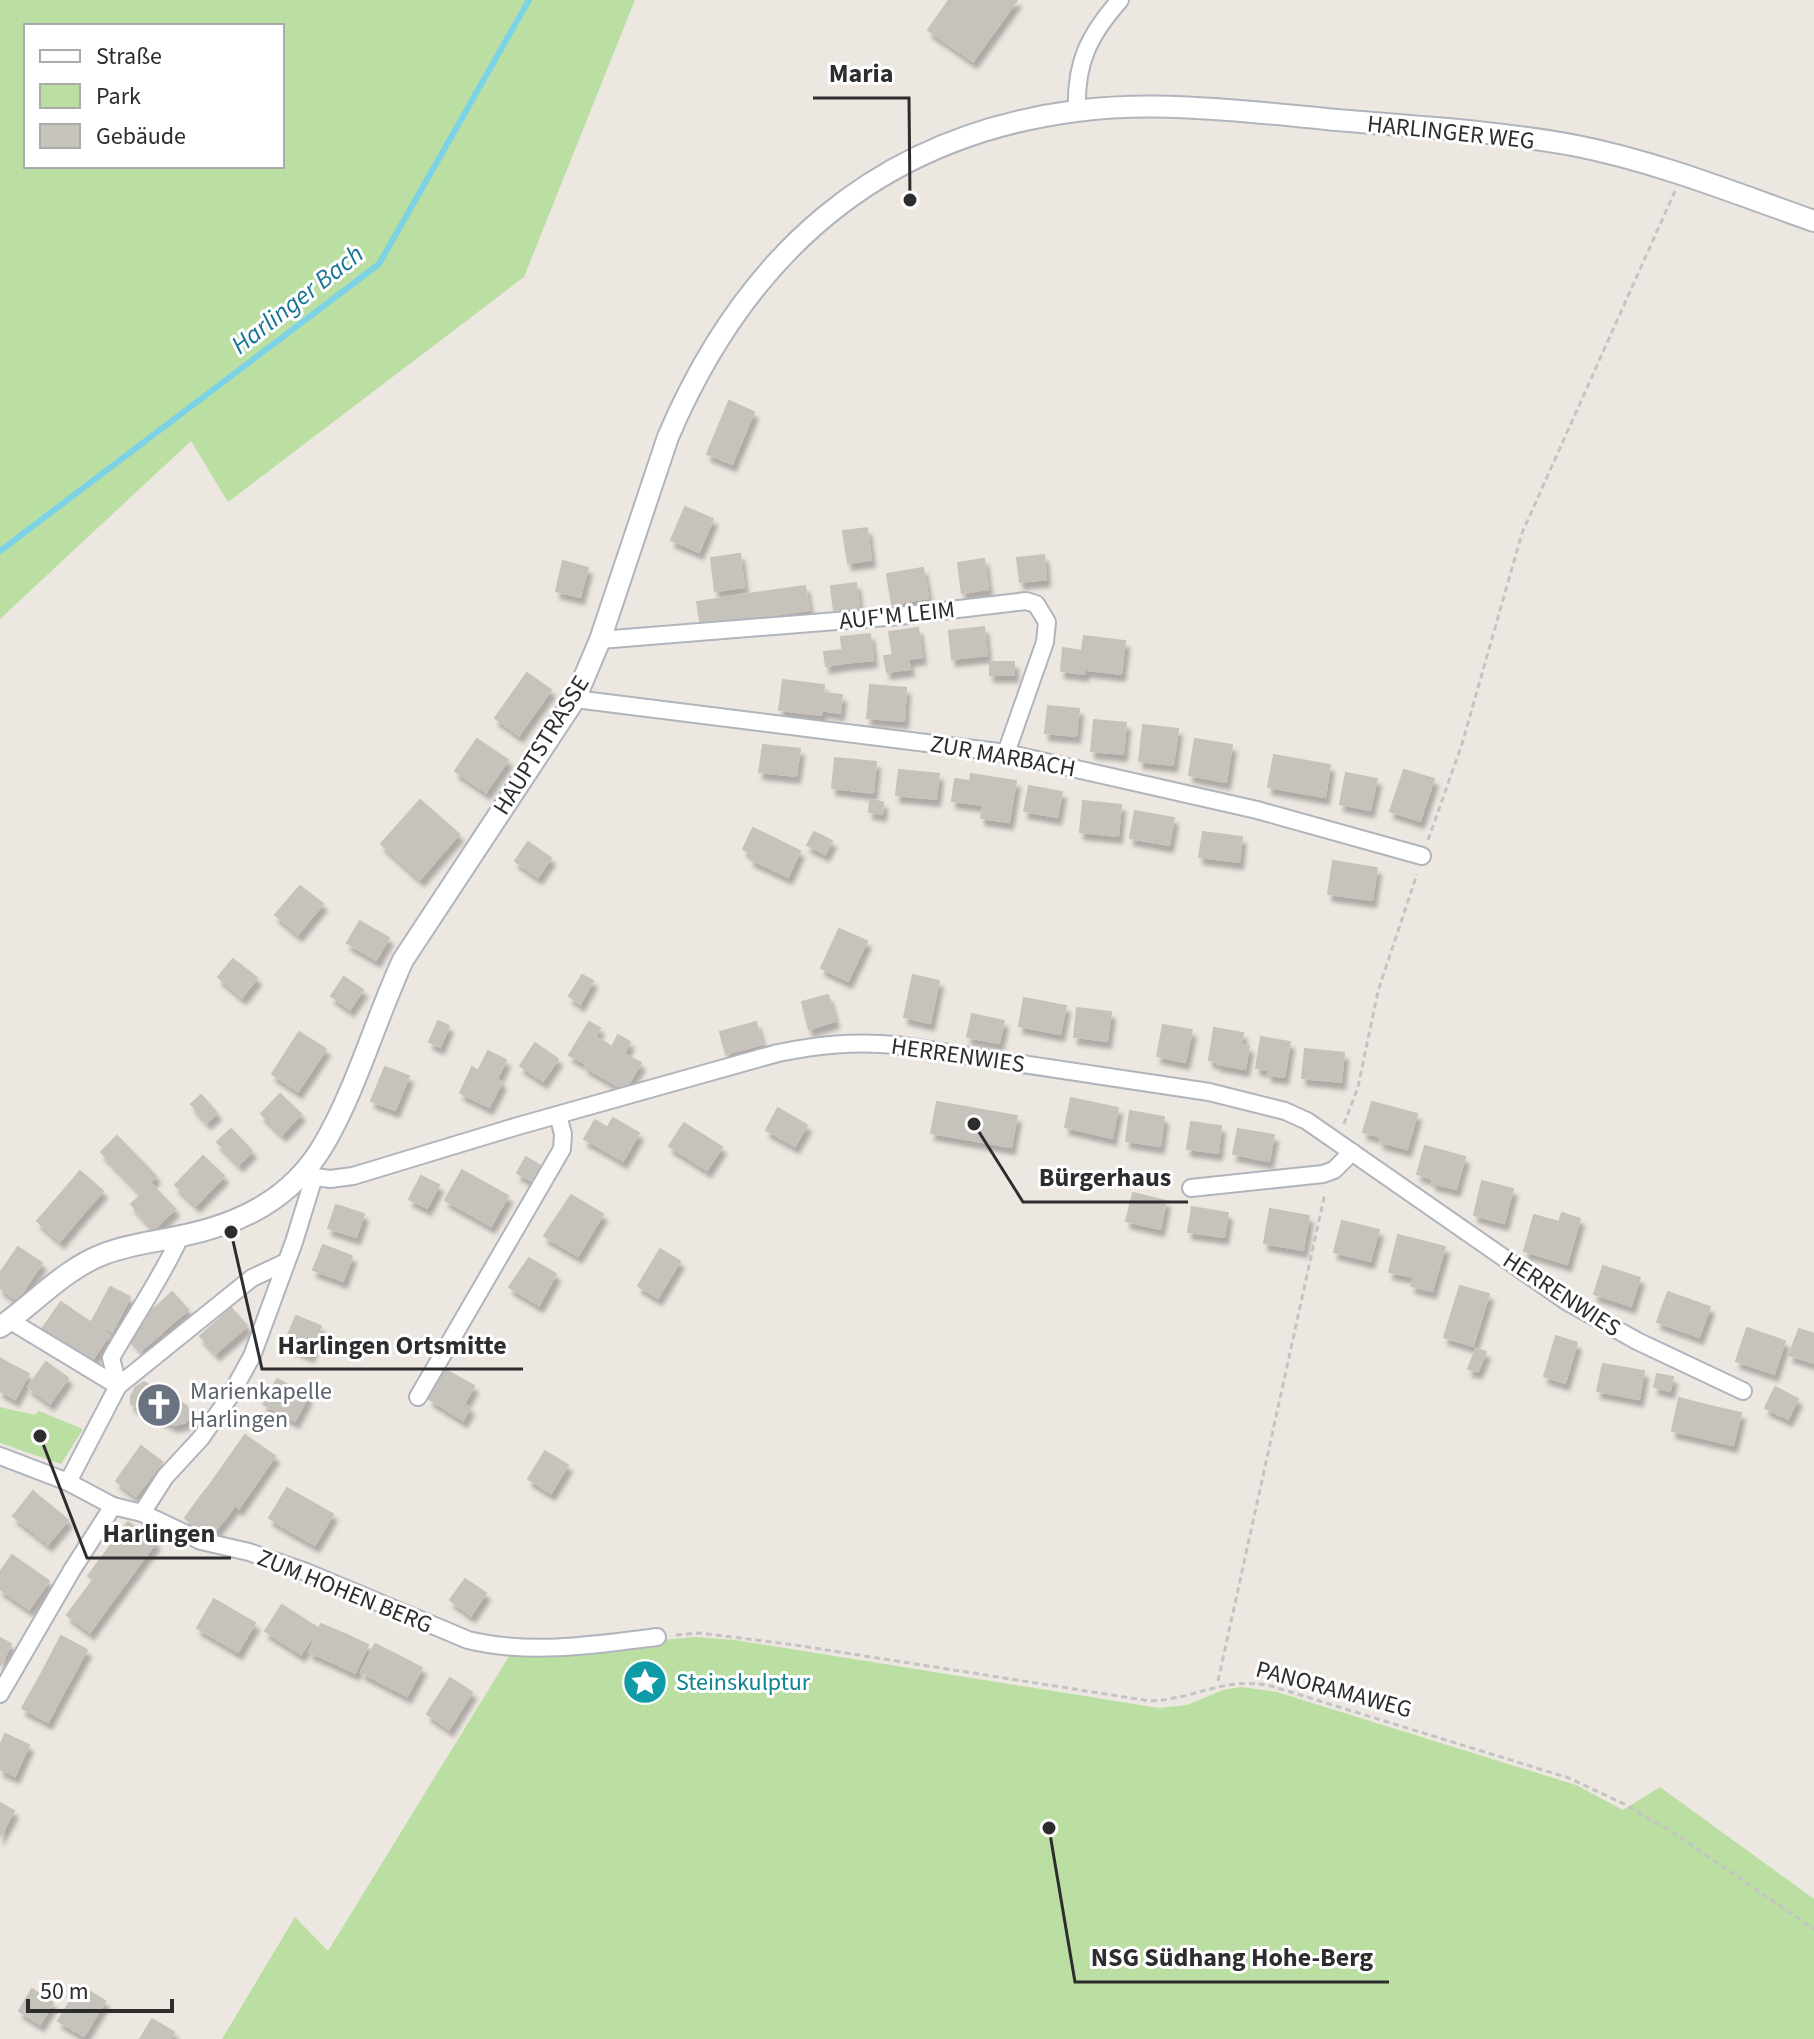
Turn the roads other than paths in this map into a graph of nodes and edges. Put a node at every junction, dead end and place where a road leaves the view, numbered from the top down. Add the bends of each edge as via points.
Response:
1 (1120, 0) edge
2 (1077, 111) junction
3 (1814, 221) edge
4 (600, 640) junction
5 (575, 699) junction
6 (1006, 753) junction
7 (1422, 856) road end
8 (558, 1115) junction
9 (1352, 1152) junction
10 (307, 1176) junction
11 (1191, 1188) dead end
12 (180, 1237) junction
13 (284, 1263) junction
14 (5, 1323) edge
15 (118, 1386) junction
16 (1743, 1391) dead end
17 (418, 1397) dead end
18 (0, 1456) edge
19 (68, 1482) junction
20 (113, 1506) junction
21 (142, 1513) junction
22 (657, 1637) road end
23 (0, 1694) edge

1 - 2 street via 1098,25 1085,52 1076,82
2 - 3 street, HARLINGER WEG via 1238,111 1577,146
2 - 4 street, HAUPTSTRASSE via 985,130 926,151 819,221 760,279 681,407
4 - 5 street, HAUPTSTRASSE
4 - 6 street, AUF'M LEIM via 1026,601 1036,604 1047,622 1045,642
5 - 6 street, ZUR MARBACH
5 - 10 street, HAUPTSTRASSE via 403,960 352,1085
6 - 7 street, ZUR MARBACH via 1257,810
8 - 9 street, HERRENWIES via 778,1053 861,1041 1209,1092 1285,1111
8 - 10 street, HERRENWIES via 353,1176
8 - 17 street via 562,1149
9 - 11 street via 1323,1174
9 - 16 street, HERRENWIES via 1601,1323
10 - 12 street, HAUPTSTRASSE via 251,1215
10 - 13 street via 299,1228
12 - 14 street, HAUPTSTRASSE via 103,1254
12 - 15 street via 111,1358
13 - 15 street via 252,1278
13 - 21 street via 252,1356 230,1396
14 - 15 street
15 - 19 street
18 - 19 street, ZUM HOHEN BERG
19 - 20 street, ZUM HOHEN BERG
20 - 21 street, ZUM HOHEN BERG
20 - 23 street
21 - 22 street, ZUM HOHEN BERG via 201,1541 306,1572 478,1643 556,1647

